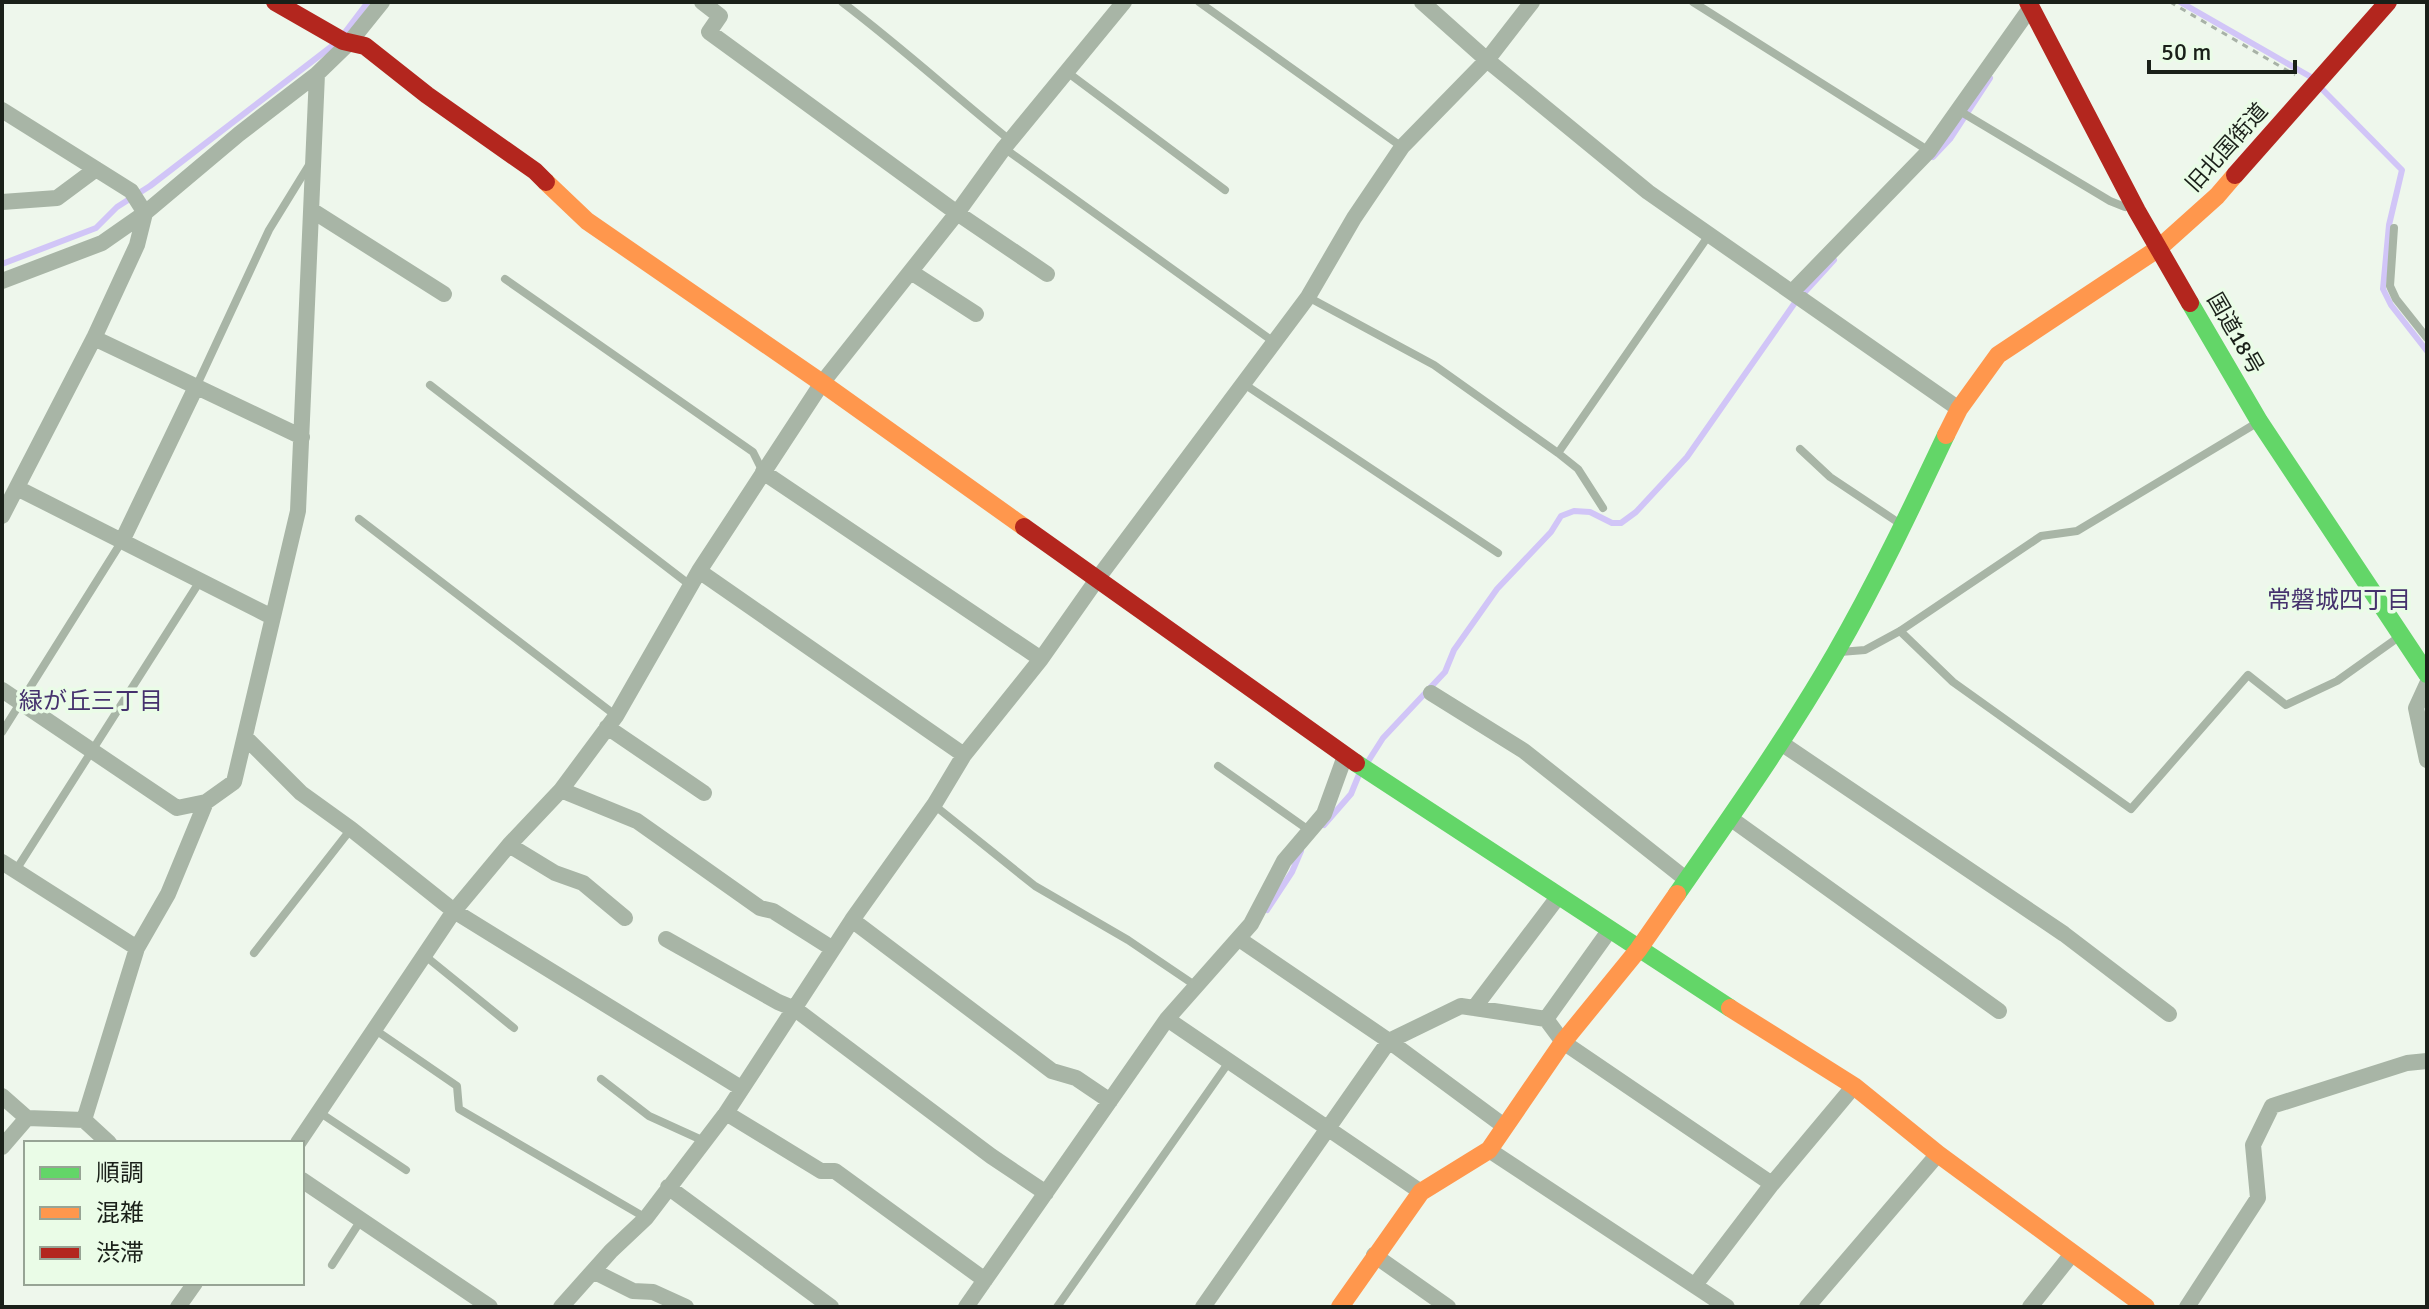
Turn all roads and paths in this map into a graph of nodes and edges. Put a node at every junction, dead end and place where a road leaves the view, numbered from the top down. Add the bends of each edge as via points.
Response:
1 (275, 2) edge
2 (382, 2) edge
3 (702, 2) edge
4 (842, 2) edge
5 (1199, 2) edge
6 (1422, 2) edge
7 (1532, 2) edge
8 (1693, 2) edge
9 (2170, 2) edge
10 (2388, 2) edge
11 (1120, 3) edge
12 (2032, 4) edge
13 (349, 43) junction
14 (1487, 60) junction
15 (1067, 72) junction
16 (317, 74) junction
17 (2312, 86) junction
18 (2, 110) edge
19 (1958, 110) junction
20 (1008, 144) junction
21 (1402, 147) junction
22 (1929, 151) junction
23 (315, 154) junction
24 (96, 169) junction
25 (1225, 190) dead end
26 (2, 202) edge
27 (313, 211) junction
28 (2137, 211) junction
29 (145, 213) junction
30 (957, 213) junction
31 (2394, 228) dead end
32 (1709, 235) junction
33 (2159, 248) junction
34 (911, 272) junction
35 (1047, 274) dead end
36 (505, 279) dead end
37 (2, 281) edge
38 (1792, 292) junction
39 (444, 294) dead end
40 (1308, 297) junction
41 (976, 314) dead end
42 (94, 338) junction
43 (2427, 338) edge
44 (1274, 343) junction
45 (822, 383) junction
46 (1244, 384) junction
47 (430, 385) dead end
48 (196, 387) junction
49 (1959, 409) junction
50 (2259, 421) junction
51 (302, 437) junction
52 (1800, 449) dead end
53 (1558, 453) junction
54 (763, 472) junction
55 (17, 488) junction
56 (1603, 508) dead end
57 (2, 516) edge
58 (359, 519) dead end
59 (1903, 526) junction
60 (122, 541) junction
61 (1498, 553) dead end
62 (694, 578) junction
63 (1098, 578) junction
64 (200, 581) junction
65 (272, 617) junction
66 (1900, 631) junction
67 (2400, 636) junction
68 (1836, 652) junction
69 (1041, 659) junction
70 (2427, 674) edge
71 (2427, 684) edge
72 (2, 690) edge
73 (1431, 693) dead end
74 (21, 703) junction
75 (611, 721) junction
76 (2, 732) edge
77 (246, 738) junction
78 (1781, 743) junction
79 (93, 750) junction
80 (964, 755) junction
81 (1345, 756) junction
82 (2427, 760) edge
83 (1218, 766) dead end
84 (561, 790) junction
85 (704, 793) dead end
86 (206, 802) junction
87 (934, 805) junction
88 (1730, 818) junction
89 (351, 829) junction
90 (1310, 831) junction
91 (509, 845) junction
92 (9, 866) edge
93 (1687, 880) junction
94 (1558, 897) junction
95 (454, 911) junction
96 (625, 918) dead end
97 (852, 920) junction
98 (1609, 931) junction
99 (666, 939) dead end
100 (1239, 939) junction
101 (137, 948) junction
102 (833, 949) junction
103 (1638, 950) junction
104 (254, 953) dead end
105 (423, 955) junction
106 (1196, 987) junction
107 (1474, 1008) junction
108 (795, 1009) junction
109 (1999, 1011) dead end
110 (2169, 1014) dead end
111 (1167, 1019) junction
112 (1546, 1019) junction
113 (514, 1028) dead end
114 (373, 1029) junction
115 (1389, 1041) junction
116 (1563, 1042) junction
117 (2427, 1061) edge
118 (1229, 1062) junction
119 (601, 1079) dead end
120 (1854, 1086) junction
121 (741, 1088) junction
122 (2, 1096) edge
123 (1110, 1101) junction
124 (319, 1111) junction
125 (726, 1113) junction
126 (27, 1118) junction
127 (84, 1120) junction
128 (1504, 1126) junction
129 (1327, 1127) junction
130 (107, 1141) edge
131 (299, 1141) edge
132 (704, 1141) junction
133 (2, 1147) edge
134 (1489, 1150) junction
135 (1938, 1154) junction
136 (406, 1170) dead end
137 (304, 1181) edge
138 (1772, 1184) junction
139 (668, 1187) junction
140 (1421, 1192) junction
141 (1046, 1193) junction
142 (646, 1218) junction
143 (361, 1220) junction
144 (2072, 1254) junction
145 (1374, 1255) junction
146 (332, 1265) dead end
147 (593, 1271) junction
148 (985, 1280) junction
149 (194, 1285) edge
150 (1695, 1285) junction
151 (181, 1306) edge
152 (490, 1307) edge
153 (561, 1307) edge
154 (686, 1307) edge
155 (831, 1307) edge
156 (966, 1307) edge
157 (1057, 1307) edge
158 (1203, 1307) edge
159 (1340, 1307) edge
160 (1448, 1307) edge
161 (1727, 1307) edge
162 (1807, 1307) edge
163 (2030, 1307) edge
164 (2146, 1307) edge
165 (2187, 1307) edge

1 - 13 main road
2 - 13 street
3 - 30 street via 720,16 709,32
4 - 20 lane
5 - 21 lane
6 - 14 street
7 - 14 street
8 - 22 lane
9 - 17 path
10 - 17 main road, 旧北国街道
11 - 15 street
12 - 19 street
12 - 28 main road, 国道18号
13 - 16 street
13 - 45 main road via 365,46 535,171 587,221
14 - 21 street
14 - 32 street
15 - 20 street
15 - 25 lane
16 - 23 street
16 - 29 street
17 - 33 main road, 旧北国街道 via 2217,196
18 - 24 street
19 - 22 street
19 - 28 lane via 2110,201
20 - 30 street
20 - 44 lane
21 - 40 street
22 - 38 street
23 - 27 street
23 - 48 lane via 269,230
24 - 26 street via 57,198
24 - 29 street via 131,191
27 - 39 street
27 - 51 street
28 - 33 main road, 国道18号
29 - 37 street via 102,243
29 - 42 street via 137,245
30 - 34 street
30 - 35 street
31 - 43 lane via 2390,286
32 - 38 street
32 - 53 lane
33 - 49 main road, 旧北国街道 via 1998,355
33 - 50 main road, 国道18号
34 - 41 street
34 - 45 street
36 - 54 lane via 753,452
38 - 49 street
40 - 44 street
40 - 53 lane via 1434,365
42 - 48 street
42 - 55 street
44 - 46 street
45 - 54 street
45 - 63 main road
46 - 61 lane
46 - 63 street
47 - 62 lane
48 - 51 street
48 - 60 street
49 - 59 main road, 旧北国街道
50 - 66 lane via 2077,531 2041,536
50 - 67 main road, 国道18号
51 - 65 street via 298,511
52 - 59 lane via 1830,477
53 - 56 lane via 1578,469
54 - 62 street
54 - 69 street
55 - 57 street
55 - 60 street
58 - 75 lane
59 - 68 main road, 旧北国街道
60 - 64 street
60 - 74 lane
62 - 75 street
62 - 80 street
63 - 69 street
63 - 81 main road
64 - 65 street
64 - 79 lane
65 - 77 street
66 - 67 lane via 1953,682 2131,809 2248,675 2286,705 2337,681
66 - 68 lane via 1865,650
67 - 70 main road, 国道18号
68 - 78 main road, 旧北国街道
69 - 80 street
71 - 82 street via 2416,708
72 - 74 street
73 - 93 street via 1524,751
74 - 76 lane
74 - 79 street
75 - 84 street
75 - 85 street
77 - 86 street via 234,782
77 - 89 street via 301,793
78 - 88 main road, 旧北国街道
78 - 110 street via 2064,934
79 - 86 street via 177,808
79 - 92 lane
80 - 87 street
81 - 90 street via 1324,814
81 - 94 main road
83 - 90 lane
84 - 91 street
84 - 102 street via 637,821 760,908
86 - 101 street via 168,894
87 - 97 street
87 - 106 lane via 1035,886
88 - 93 main road, 旧北国街道
88 - 109 street
89 - 95 street
89 - 104 lane
90 - 100 street via 1284,861
91 - 95 street
91 - 96 street via 583,883
92 - 101 street
93 - 103 main road, 旧北国街道
94 - 98 main road
94 - 107 street
95 - 105 street
95 - 121 street
97 - 102 street
97 - 123 street via 1052,1071 1076,1078
98 - 103 main road
98 - 112 street
99 - 108 street
100 - 106 street
100 - 115 street
101 - 127 street
102 - 108 street
103 - 116 main road, 旧北国街道
103 - 120 main road
105 - 113 lane
105 - 114 street
106 - 111 street
107 - 112 street
107 - 115 street via 1461,1006
108 - 121 street
108 - 141 street
111 - 118 street
111 - 123 street
112 - 116 street
114 - 124 street
114 - 142 lane via 457,1086 459,1109
115 - 128 street
115 - 129 street
116 - 128 main road, 旧北国街道
116 - 138 street
117 - 165 street via 2272,1106 2253,1145 2258,1198
118 - 129 street
118 - 157 lane
119 - 132 lane via 649,1116
120 - 135 main road
120 - 138 street
121 - 125 street
122 - 126 street
123 - 141 street
124 - 131 street
124 - 136 lane
125 - 132 street
125 - 148 street via 821,1171 835,1171
126 - 127 street
126 - 133 street
127 - 130 street
128 - 134 main road, 旧北国街道
129 - 140 street
129 - 158 street
132 - 139 street
134 - 140 main road
134 - 150 street
135 - 144 main road
135 - 162 street
137 - 143 street
138 - 150 street
139 - 142 street
139 - 155 street
140 - 145 main road
141 - 148 street
142 - 147 street
143 - 146 lane
143 - 152 street
144 - 163 street
144 - 164 main road
145 - 159 main road
145 - 160 street
147 - 153 street
147 - 154 street via 633,1291 653,1292
148 - 156 street
149 - 151 street
150 - 161 street

